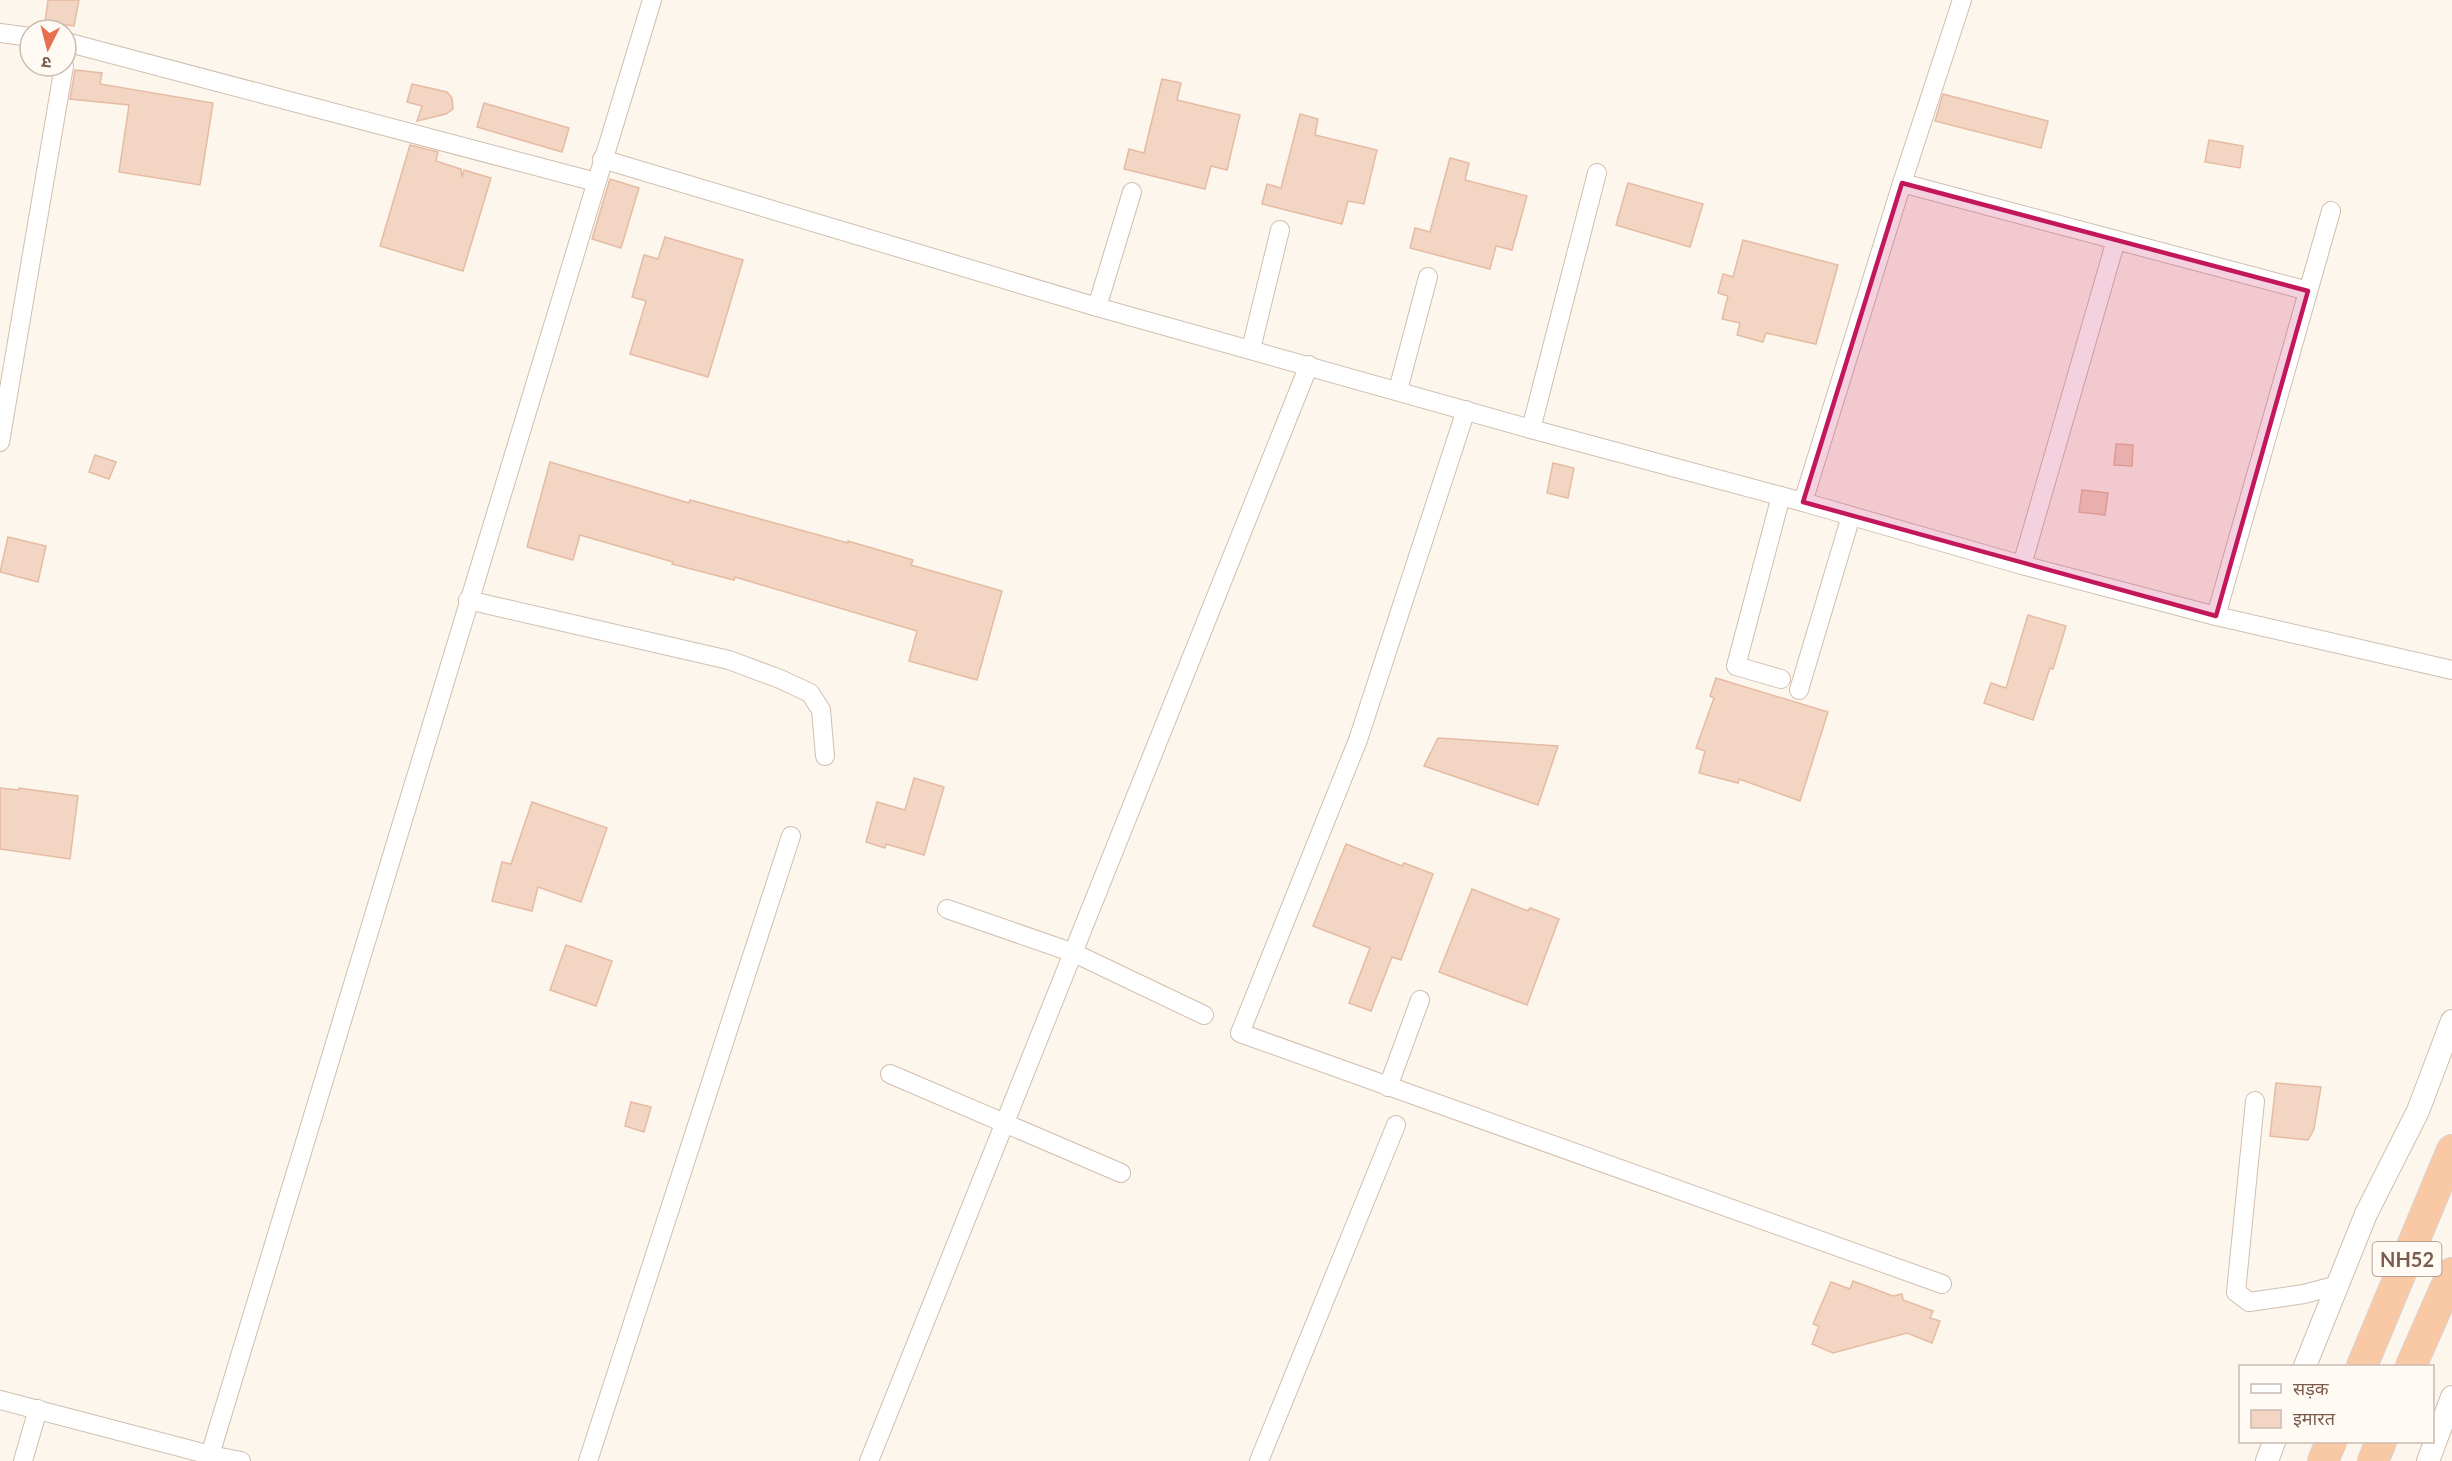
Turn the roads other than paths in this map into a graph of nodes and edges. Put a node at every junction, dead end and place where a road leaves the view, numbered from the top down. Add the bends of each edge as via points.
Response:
1 (652, 0) edge
2 (1962, 0) edge
3 (0, 33) edge
4 (18, 35) edge
5 (78, 49) edge
6 (62, 78) edge
7 (602, 159) junction
8 (1597, 173) dead end
9 (596, 182) junction
10 (1902, 183) junction
11 (1132, 192) dead end
12 (2331, 212) dead end
13 (1280, 230) dead end
14 (2116, 240) junction
15 (1428, 277) dead end
16 (2308, 291) junction
17 (1097, 307) junction
18 (1251, 349) junction
19 (1310, 365) junction
20 (1398, 390) junction
21 (1466, 410) junction
22 (1532, 429) junction
23 (0, 442) edge
24 (1781, 496) junction
25 (1803, 502) junction
26 (1851, 516) junction
27 (2022, 565) junction
28 (468, 600) junction
29 (2216, 616) junction
30 (2452, 670) edge
31 (1780, 679) dead end
32 (1800, 690) dead end
33 (825, 756) dead end
34 (791, 836) dead end
35 (947, 909) dead end
36 (1074, 953) junction
37 (1420, 1000) dead end
38 (1204, 1015) dead end
39 (2452, 1021) edge
40 (890, 1074) dead end
41 (1388, 1087) junction
42 (2255, 1101) dead end
43 (1005, 1124) junction
44 (1396, 1125) dead end
45 (2452, 1150) edge
46 (1121, 1173) dead end
47 (2452, 1273) edge
48 (1942, 1284) dead end
49 (2338, 1285) junction
50 (2305, 1365) edge
51 (2362, 1365) edge
52 (2411, 1365) edge
53 (2452, 1397) edge
54 (0, 1400) edge
55 (38, 1409) junction
56 (2274, 1443) edge
57 (2331, 1443) edge
58 (2381, 1443) edge
59 (210, 1455) junction
60 (22, 1461) edge
61 (241, 1461) edge
62 (588, 1461) edge
63 (869, 1461) edge
64 (1259, 1461) edge
65 (2267, 1461) edge
66 (2323, 1461) edge
67 (2373, 1461) edge
68 (2428, 1461) edge

1 - 7 street
2 - 10 street
3 - 4 street
5 - 9 street
6 - 23 street
7 - 9 street
7 - 17 street
8 - 22 street
9 - 28 street
10 - 14 street
10 - 25 street
11 - 17 street
12 - 16 street
13 - 18 street
14 - 16 street
14 - 27 street
15 - 20 street
16 - 29 street
17 - 18 street
18 - 19 street
19 - 20 street
19 - 36 street
20 - 21 street
21 - 22 street
21 - 41 street via 1358,740 1240,1033
22 - 24 street
24 - 25 street
24 - 31 street via 1736,662 1738,668
25 - 26 street
26 - 27 street
26 - 32 street
27 - 29 street
28 - 33 street via 729,660 780,679 810,693 821,710
28 - 59 street
29 - 30 street
34 - 62 street
35 - 36 street
36 - 38 street
36 - 43 street
37 - 41 street
39 - 49 street via 2418,1111 2366,1214
40 - 43 street
41 - 48 street
42 - 49 street via 2236,1292 2248,1302
43 - 46 street
43 - 63 street
44 - 64 street
45 - 51 highway, NH52
47 - 52 highway, NH52
49 - 50 street
53 - 68 street
54 - 55 street
55 - 59 street
55 - 60 street
56 - 65 street
57 - 66 highway
58 - 67 highway
59 - 61 street

